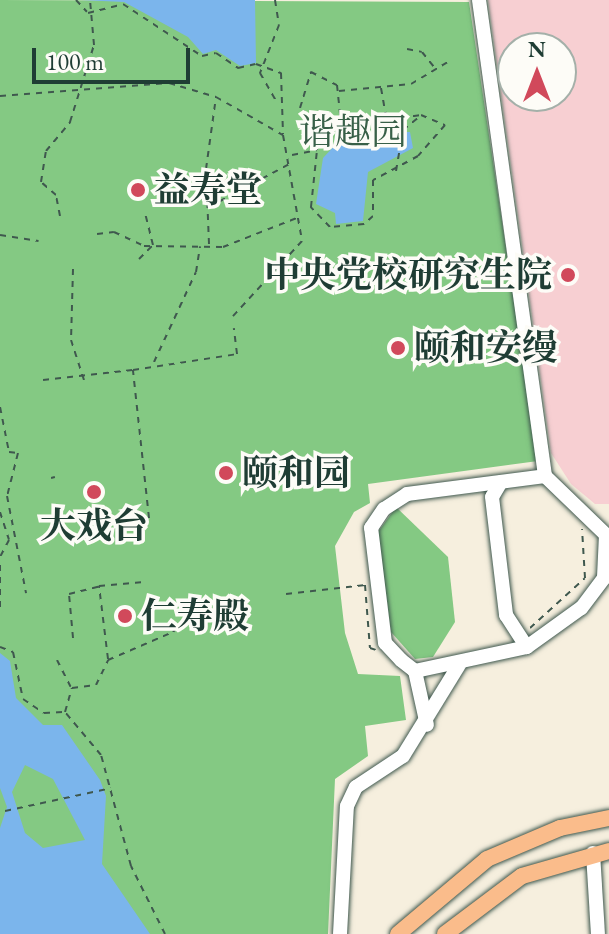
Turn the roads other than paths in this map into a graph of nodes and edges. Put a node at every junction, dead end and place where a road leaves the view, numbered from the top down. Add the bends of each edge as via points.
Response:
1 (479, 0) edge
2 (545, 476) junction
3 (501, 482) junction
4 (608, 535) edge
5 (607, 578) edge
6 (523, 642) junction
7 (459, 665) junction
8 (415, 671) junction
9 (427, 725) junction
10 (609, 818) edge
11 (601, 852) edge
12 (340, 934) edge
13 (398, 934) edge
14 (445, 934) edge
15 (598, 934) edge

1 - 2 street
2 - 3 street
2 - 4 street
3 - 6 street via 494,512 506,615
3 - 8 street via 407,494 384,509 371,528 385,643
4 - 5 street
5 - 6 street via 581,608
6 - 7 street
7 - 8 street
7 - 9 street
8 - 9 street
9 - 12 street via 403,756 356,787 347,806
10 - 13 main road via 560,828 487,859
11 - 14 main road via 522,876
11 - 15 street

